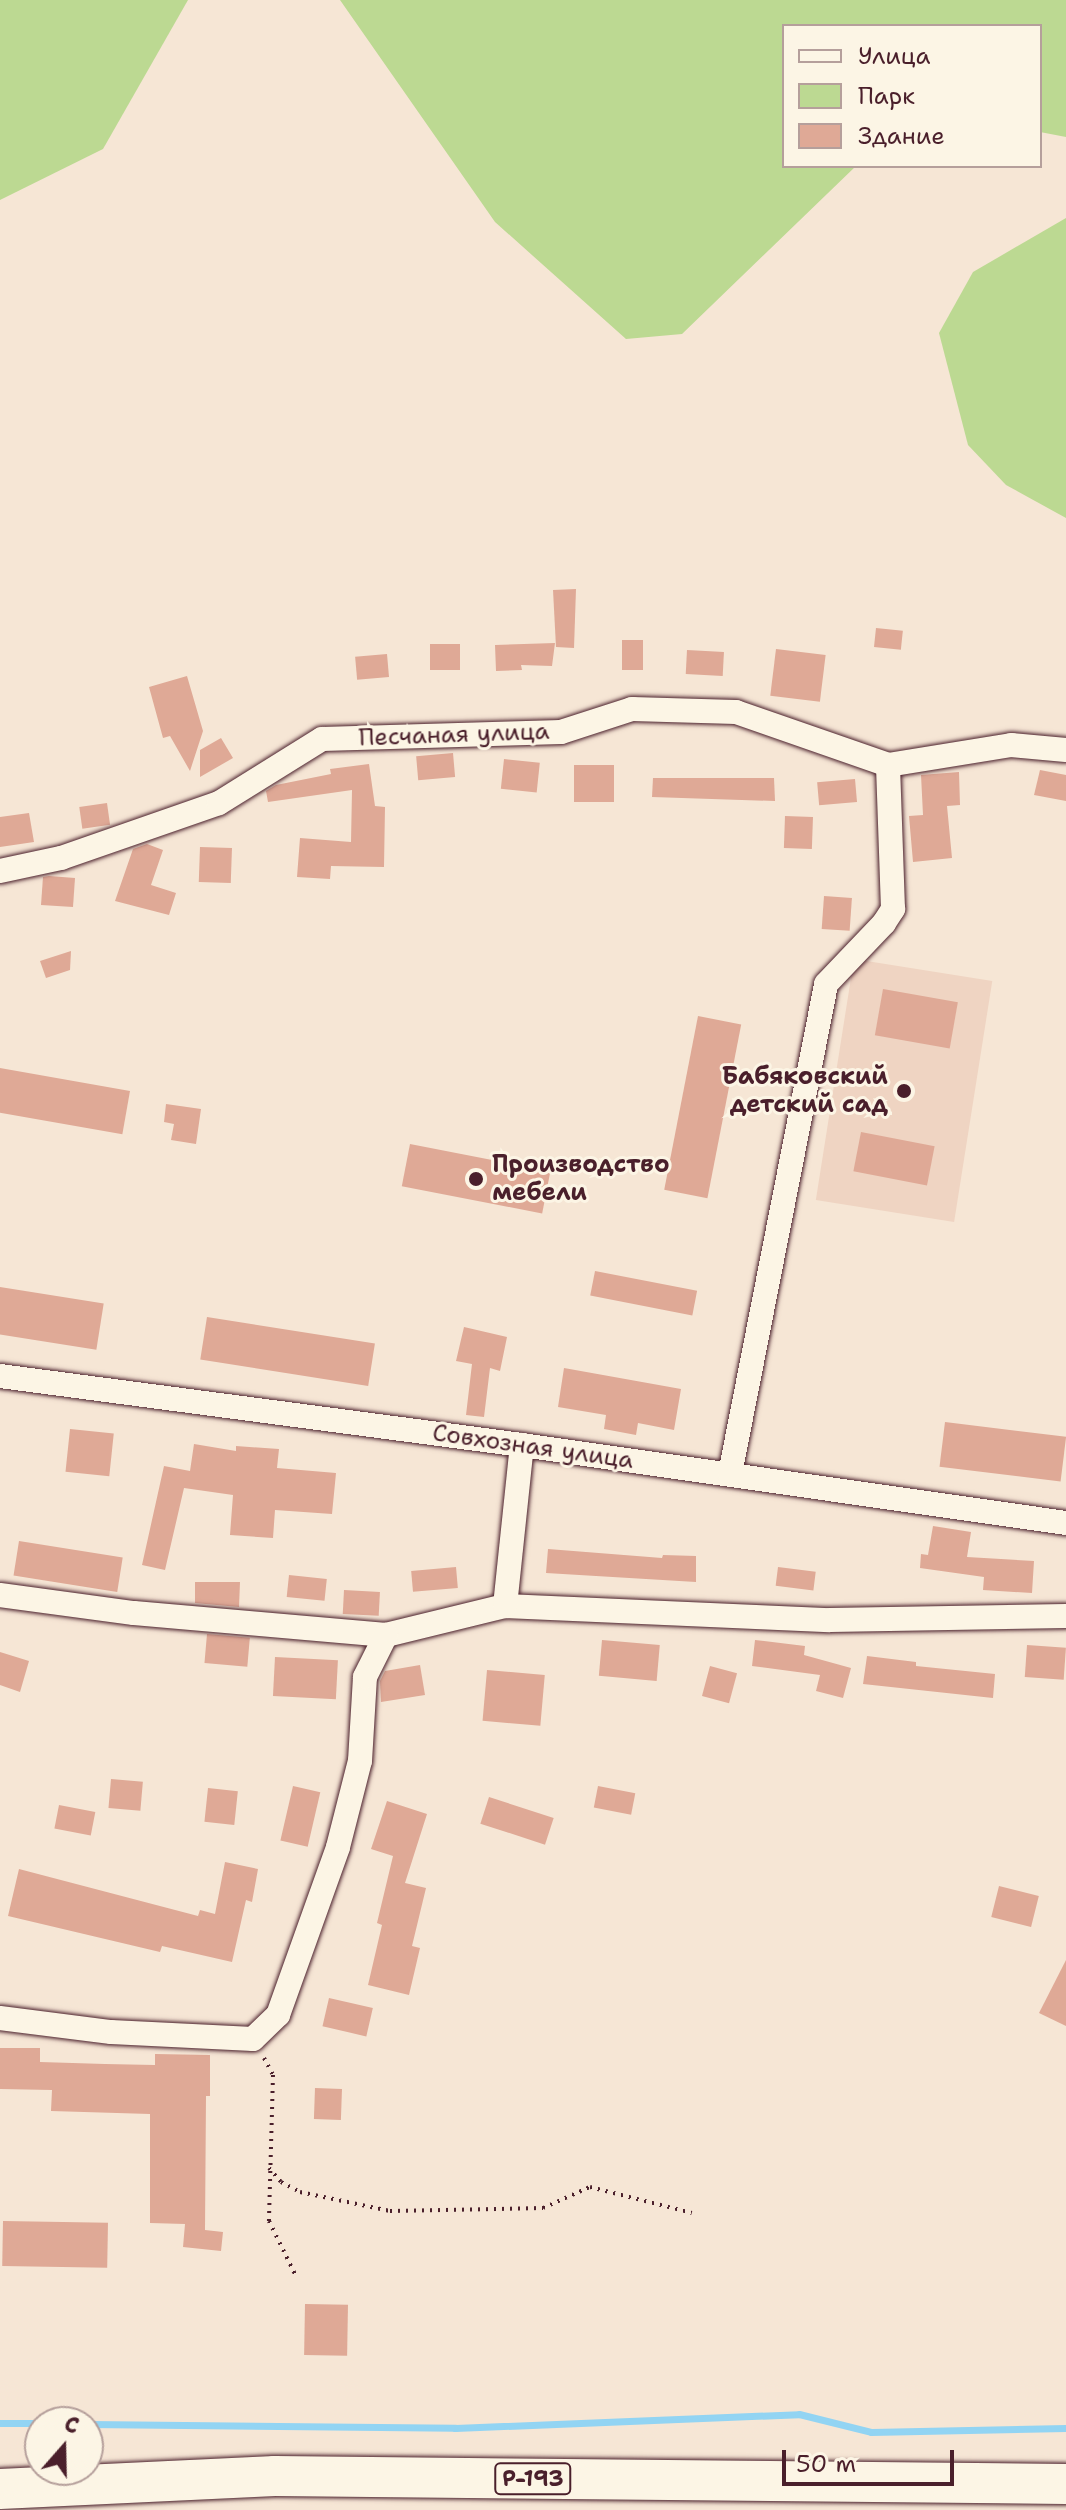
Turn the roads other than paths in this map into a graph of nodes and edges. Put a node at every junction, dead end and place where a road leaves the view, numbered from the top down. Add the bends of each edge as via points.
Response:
1 (1066, 750) edge
2 (888, 765) junction
3 (0, 871) edge
4 (0, 1376) edge
5 (522, 1445) junction
6 (730, 1474) junction
7 (1066, 1523) edge
8 (0, 1595) edge
9 (505, 1606) junction
10 (1066, 1616) edge
11 (386, 1635) junction
12 (0, 2018) edge
13 (1066, 2484) edge
14 (0, 2489) edge

1 - 2 street, Песчаная улица via 1011,745
2 - 3 street, Песчаная улица via 736,712 632,709 561,732 322,739 219,803 61,858
2 - 6 street via 893,909 826,984
4 - 5 street, Совхозная улица
5 - 6 street, Совхозная улица
5 - 9 street
6 - 7 street, Совхозная улица
8 - 11 street via 134,1613
9 - 10 street via 830,1620
9 - 11 street
11 - 12 street via 365,1677 360,1761 338,1847 278,2015 253,2039 111,2032
13 - 14 highway, Р-193 via 275,2476

